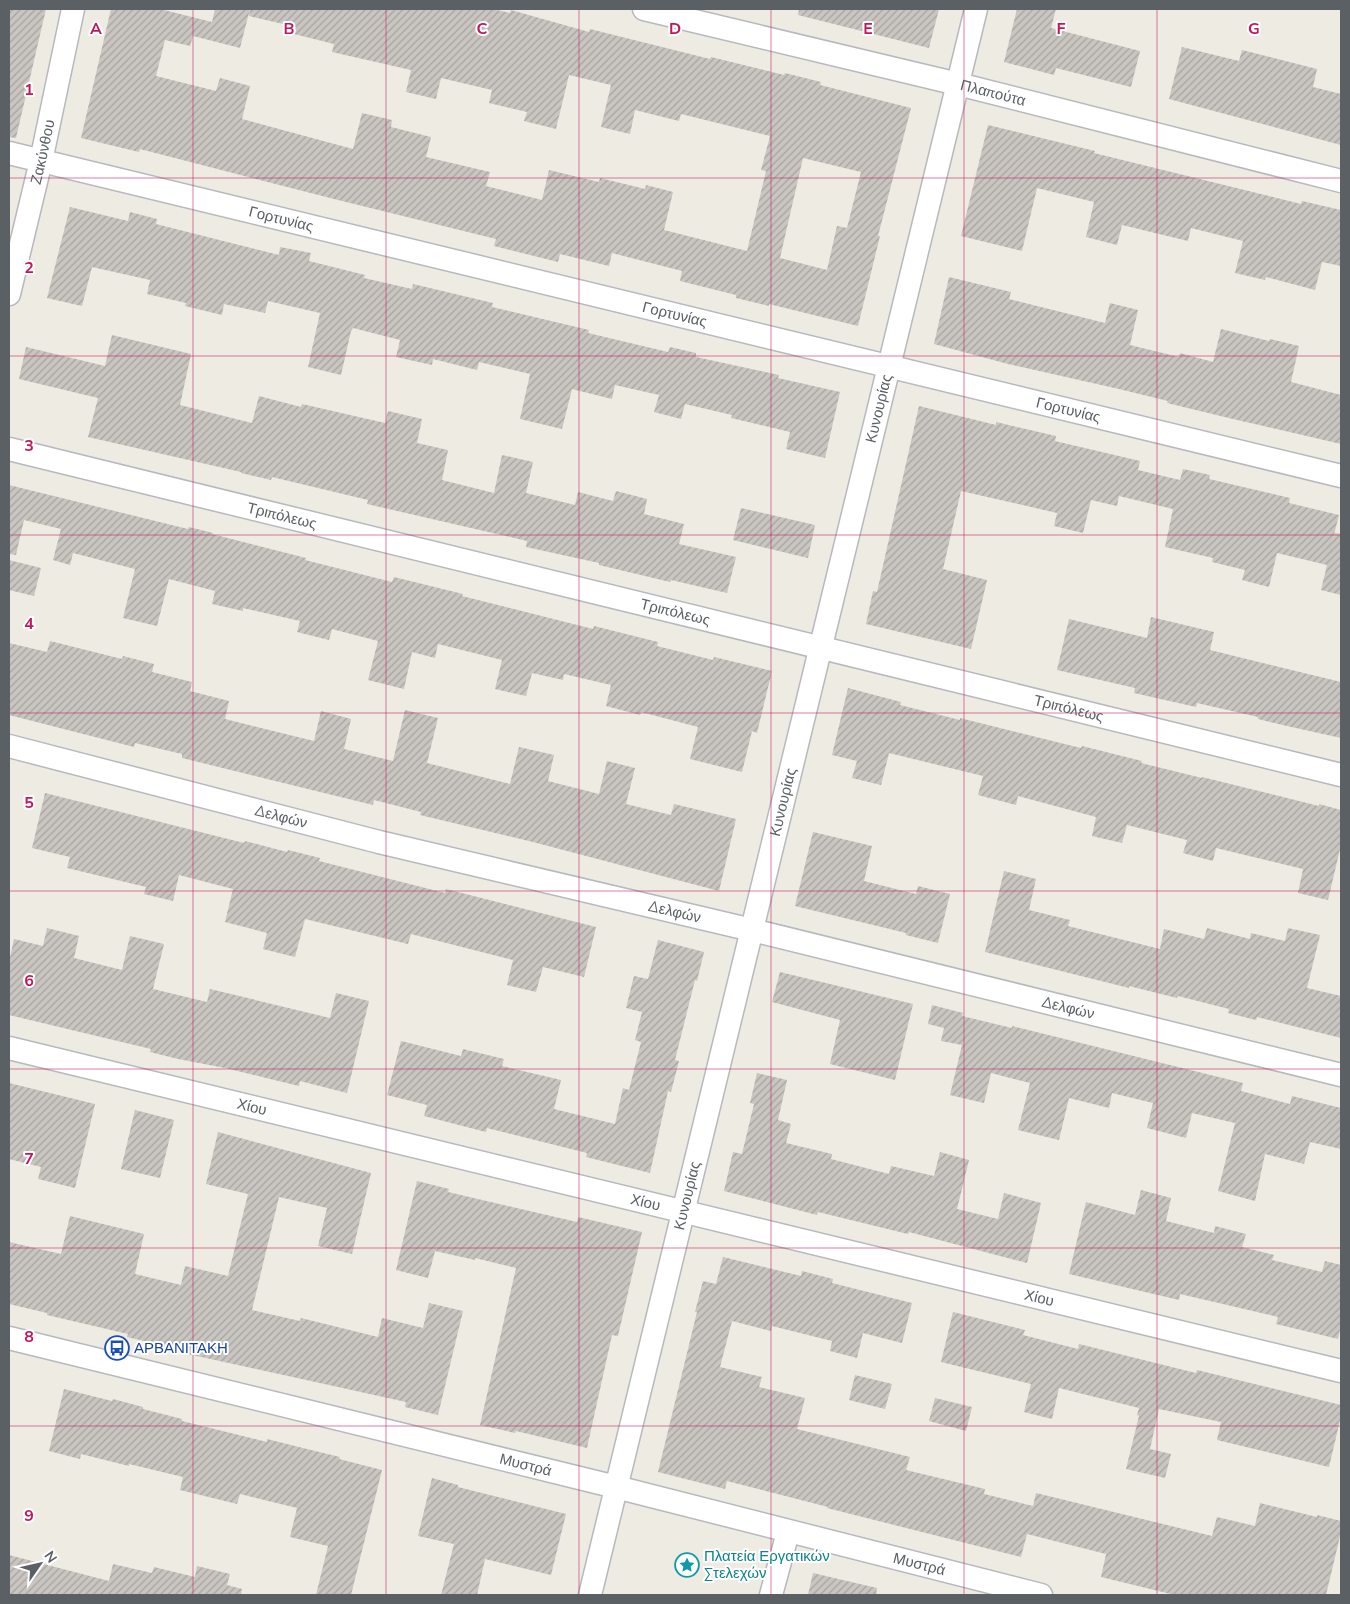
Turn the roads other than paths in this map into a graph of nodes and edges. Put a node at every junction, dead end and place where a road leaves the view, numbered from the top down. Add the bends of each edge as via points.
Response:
1 (73, 9) edge
2 (644, 9) edge
3 (976, 9) edge
4 (679, 13) edge
5 (958, 84) junction
6 (9, 153) edge
7 (41, 161) junction
8 (1341, 181) edge
9 (9, 294) edge
10 (889, 366) junction
11 (9, 449) edge
12 (1341, 476) edge
13 (821, 647) junction
14 (9, 746) edge
15 (1341, 775) edge
16 (752, 930) junction
17 (9, 1048) edge
18 (1341, 1075) edge
19 (683, 1210) junction
20 (9, 1338) edge
21 (1341, 1371) edge
22 (616, 1487) junction
23 (788, 1532) junction
24 (590, 1595) edge
25 (771, 1595) edge
26 (1042, 1595) edge

1 - 7 street, Ζακύνθου
2 - 4 street, Πλαπούτα
3 - 5 street, Κυνουρίας
4 - 5 street, Πλαπούτα
5 - 8 street, Πλαπούτα
5 - 10 street, Κυνουρίας
6 - 7 street, Γορτυνίας
7 - 9 street, Ζακύνθου
7 - 10 street, Γορτυνίας
10 - 12 street, Γορτυνίας
10 - 13 street, Κυνουρίας
11 - 13 street, Τριπόλεως
13 - 15 street, Τριπόλεως
13 - 16 street, Κυνουρίας
14 - 16 street, Δελφών via 379,842
16 - 18 street, Δελφών
16 - 19 street, Κυνουρίας
17 - 19 street, Χίου
19 - 21 street, Χίου
19 - 22 street, Κυνουρίας
20 - 22 street, Μυστρά
22 - 23 street, Μυστρά
22 - 24 street, Κυνουρίας
23 - 25 street
23 - 26 street, Μυστρά

